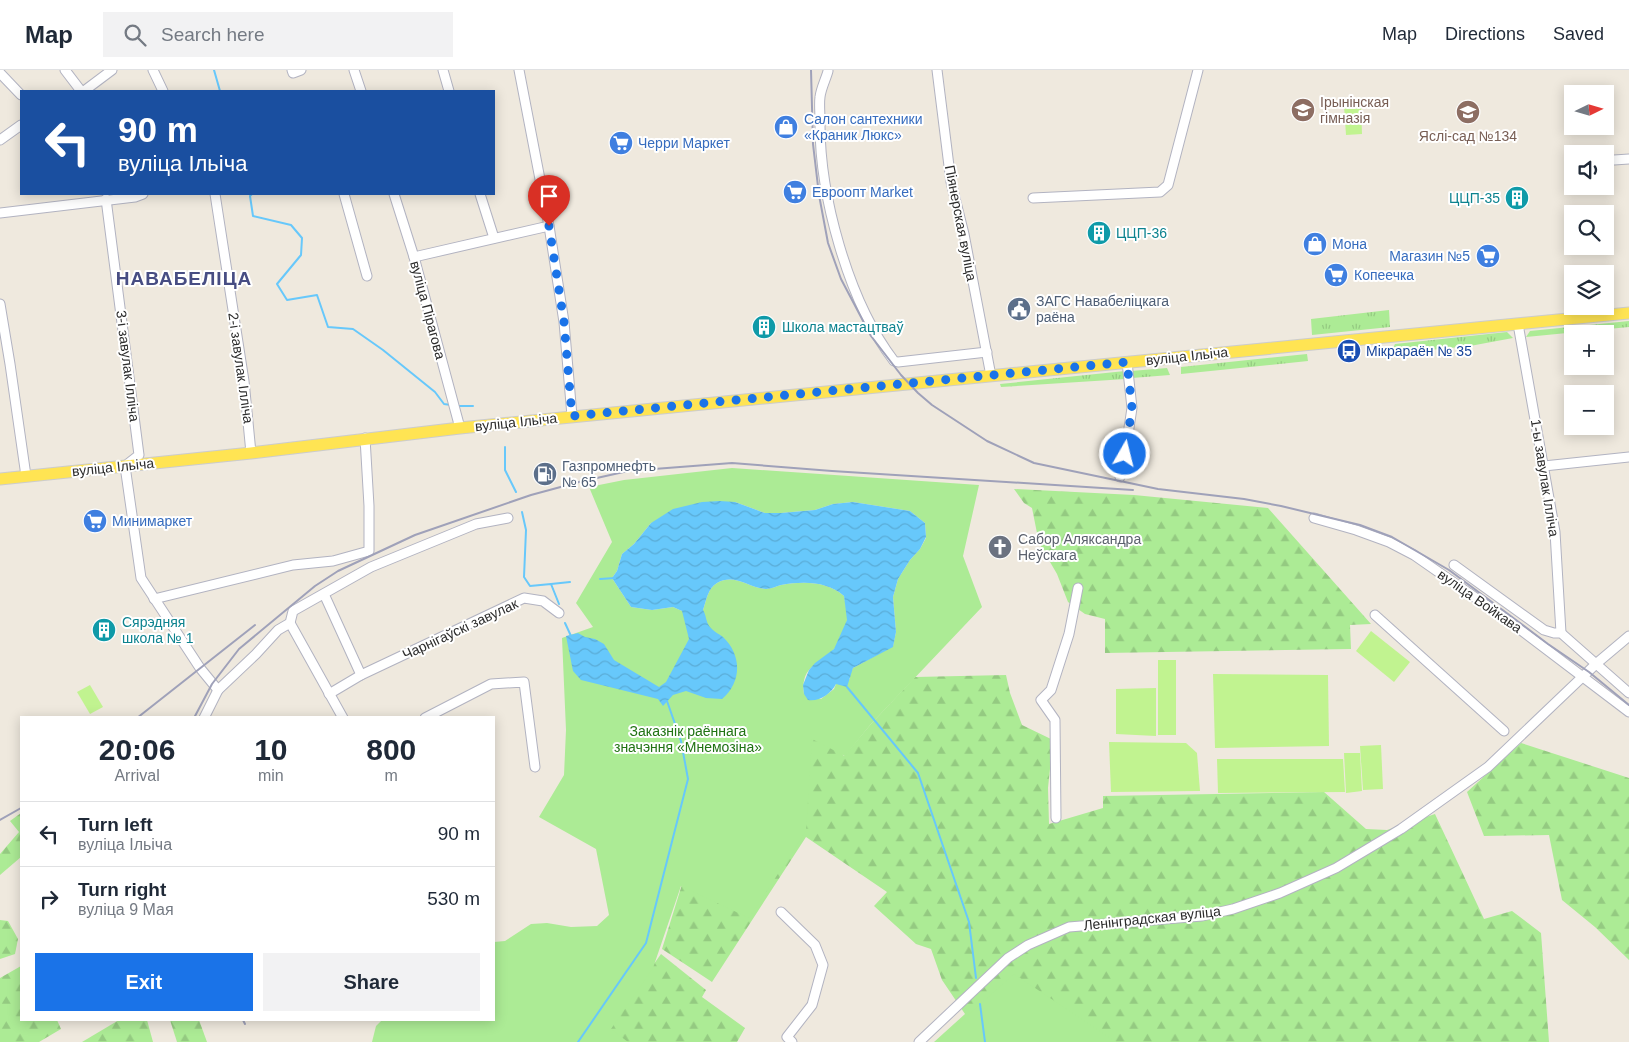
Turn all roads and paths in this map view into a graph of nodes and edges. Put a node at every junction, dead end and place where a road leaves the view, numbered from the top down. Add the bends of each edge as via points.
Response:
1 (65, 70) edge
2 (112, 70) edge
3 (153, 70) edge
4 (292, 70) edge
5 (301, 70) edge
6 (354, 70) edge
7 (443, 70) edge
8 (520, 70) edge
9 (937, 70) edge
10 (1198, 70) edge
11 (828, 71) edge
12 (0, 73) edge
13 (81, 90) edge
14 (83, 90) edge
15 (163, 90) edge
16 (361, 90) edge
17 (449, 90) edge
18 (20, 94) edge
19 (20, 126) edge
20 (0, 140) edge
21 (1629, 159) edge
22 (1614, 160) dead end
23 (137, 195) edge
24 (215, 195) edge
25 (344, 195) edge
26 (394, 195) edge
27 (480, 195) edge
28 (1033, 198) dead end
29 (106, 199) junction
30 (0, 213) edge
31 (549, 226) junction
32 (494, 238) junction
33 (414, 257) junction
34 (367, 276) dead end
35 (0, 304) edge
36 (1629, 313) edge
37 (1518, 324) junction
38 (988, 352) junction
39 (1127, 362) junction
40 (991, 376) junction
41 (572, 416) junction
42 (460, 428) junction
43 (365, 438) junction
44 (251, 453) junction
45 (1629, 458) edge
46 (125, 466) junction
47 (1544, 466) junction
48 (26, 476) junction
49 (1120, 477) dead end
50 (0, 479) edge
51 (508, 518) dead end
52 (1314, 518) dead end
53 (1454, 565) dead end
54 (1078, 588) dead end
55 (324, 594) junction
56 (154, 600) junction
57 (559, 613) dead end
58 (1375, 615) dead end
59 (290, 623) junction
60 (1561, 633) junction
61 (1629, 636) edge
62 (1597, 663) junction
63 (361, 675) junction
64 (1584, 678) junction
65 (218, 690) junction
66 (1629, 693) edge
67 (329, 694) junction
68 (1629, 712) edge
69 (205, 716) edge
70 (342, 716) edge
71 (429, 716) edge
72 (1525, 734) junction
73 (534, 767) dead end
74 (1056, 818) dead end
75 (781, 912) dead end
76 (792, 1042) edge
77 (919, 1042) edge

1 - 13 street
2 - 14 street
3 - 15 street
4 - 5 street via 293,73
6 - 16 street
7 - 17 street
8 - 31 street
9 - 38 street, Піянерская вуліца via 951,182
10 - 28 street via 1168,185 1160,192
11 - 38 street via 820,96 820,142 827,202 848,271 886,351 898,362
12 - 18 street
19 - 20 street
21 - 22 street
23 - 29 street
24 - 44 street, 2-і завулак Ілліча via 244,382
25 - 34 street
26 - 33 street, вуліца Пірагова
27 - 32 street
29 - 30 street
29 - 46 street, 3-і завулак Ілліча via 139,455
31 - 32 street
31 - 41 street via 564,322
32 - 33 street
33 - 42 street, вуліца Пірагова
35 - 48 street
36 - 37 main road, вуліца Ільіча
37 - 39 main road, вуліца Ільіча
37 - 47 street, 1-ы завулак Ілліча
38 - 40 street, Піянерская вуліца
39 - 40 main road, вуліца Ільіча
39 - 49 street via 1132,408
40 - 41 main road, вуліца Ільіча
41 - 42 main road, вуліца Ільіча
42 - 43 main road, вуліца Ільіча
43 - 44 main road, вуліца Ільіча
43 - 56 street via 369,552 333,561 293,565
44 - 46 main road, вуліца Ільіча
45 - 47 street
46 - 48 main road, вуліца Ільіча
46 - 56 street via 141,578
47 - 60 street, 1-ы завулак Ілліча via 1555,532
48 - 50 main road, вуліца Ільіча
51 - 55 street via 476,524 449,534 371,567
52 - 64 street, вуліца Войкава via 1389,542 1414,555
53 - 60 street, вуліца Войкава via 1544,630
54 - 74 street via 1069,634 1050,690 1041,700 1055,720
55 - 59 street via 293,611
55 - 63 street
56 - 65 street
57 - 63 street, Чарнігаўскі завулак via 544,601 524,598
58 - 72 street via 1502,731
59 - 65 street via 278,630
59 - 67 street
60 - 62 street, вуліца Войкава
61 - 62 street, Ленінградская вуліца
62 - 64 street, Ленінградская вуліца
62 - 66 street, вуліца Войкава
63 - 67 street, Чарнігаўскі завулак
64 - 68 street, вуліца Войкава
64 - 72 street, Ленінградская вуліца
65 - 69 street
67 - 70 street
71 - 73 street via 491,684 524,682
72 - 77 street, Ленінградская вуліца via 1488,767 1400,829 1336,868 1280,893 1202,916 1069,927 1028,945 990,974
75 - 76 street via 815,944 822,965 812,1005 787,1037

